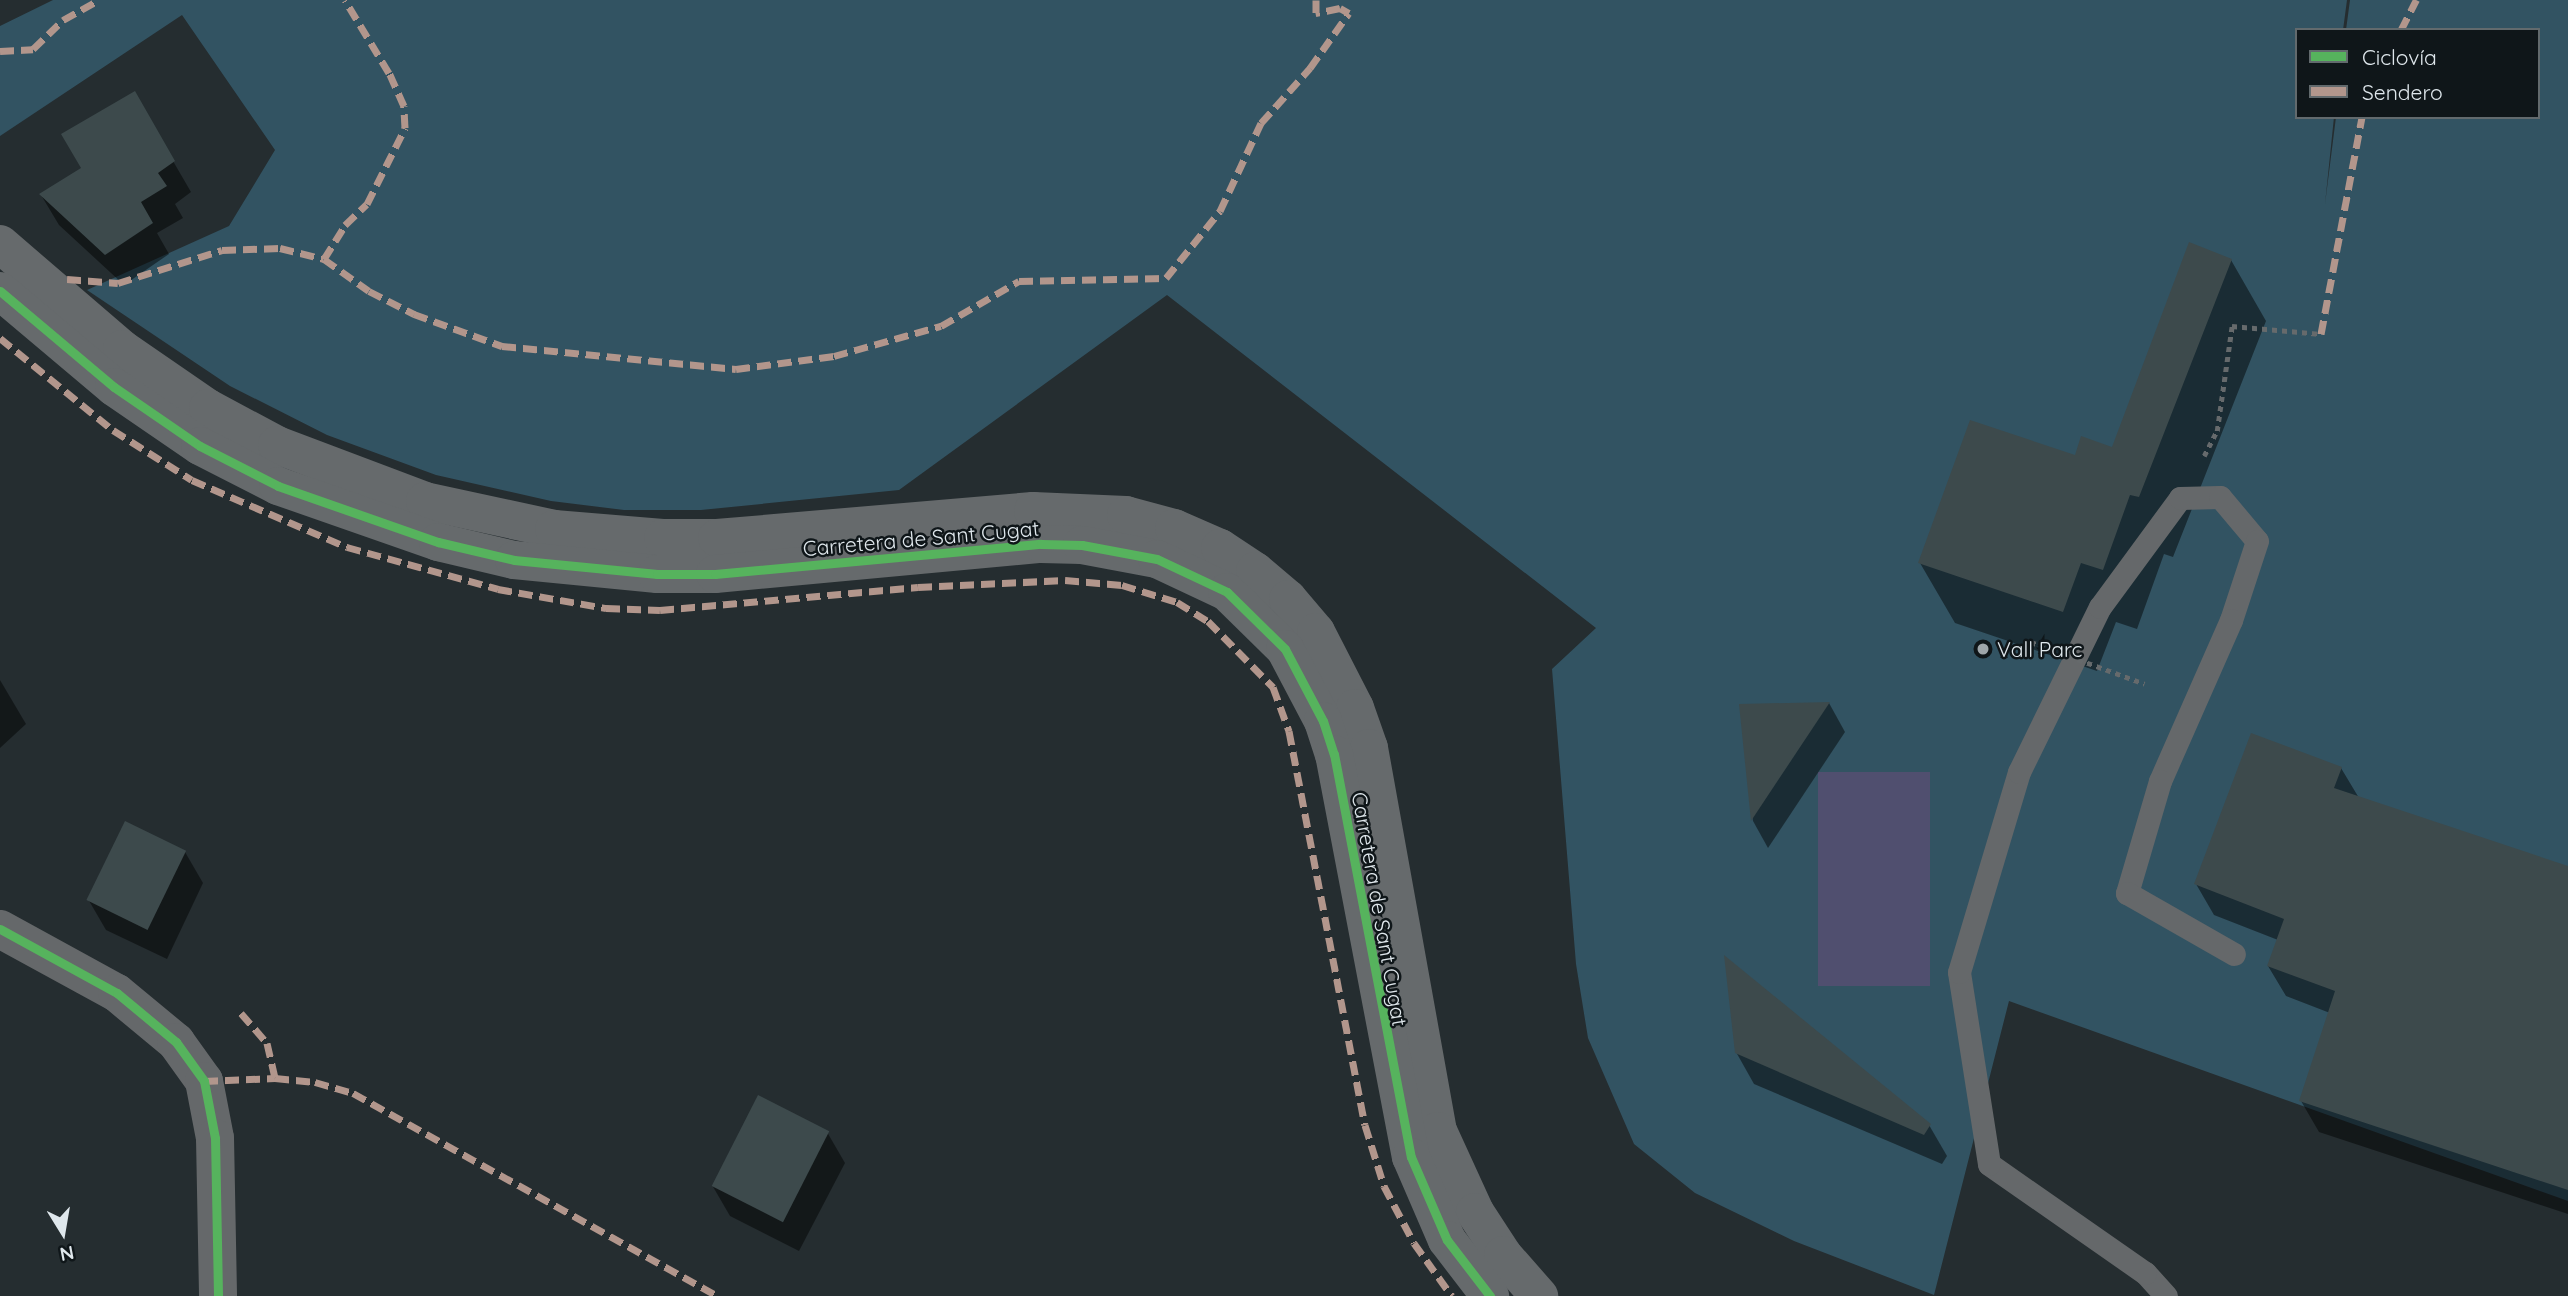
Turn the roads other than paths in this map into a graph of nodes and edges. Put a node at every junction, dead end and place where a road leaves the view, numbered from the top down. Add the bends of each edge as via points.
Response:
1 (0, 244) edge
2 (0, 292) edge
3 (0, 929) edge
4 (2234, 954) dead end
5 (218, 1296) edge
6 (1490, 1296) edge
7 (1539, 1296) edge
8 (2166, 1296) edge

1 - 7 main road, Carretera de Sant Cugat via 121,349 208,408 350,476 425,500 554,529 663,538 718,538 1033,511 1126,515 1174,528 1220,548 1255,571 1288,599 1316,632 1355,708 1369,748 1438,1131 1475,1212 1503,1255
2 - 6 main road, Carretera de Sant Cugat via 114,387 200,446 278,486 438,542 514,560 657,574 715,574 1041,544 1082,545 1157,559 1227,592 1285,649 1323,720 1334,754 1411,1157 1447,1240
3 - 5 street via 117,993 176,1042 204,1081 215,1138
4 - 8 lane via 2127,893 2160,781 2231,620 2257,541 2220,497 2180,498 2100,607 2019,772 1959,972 1989,1164 2145,1273

